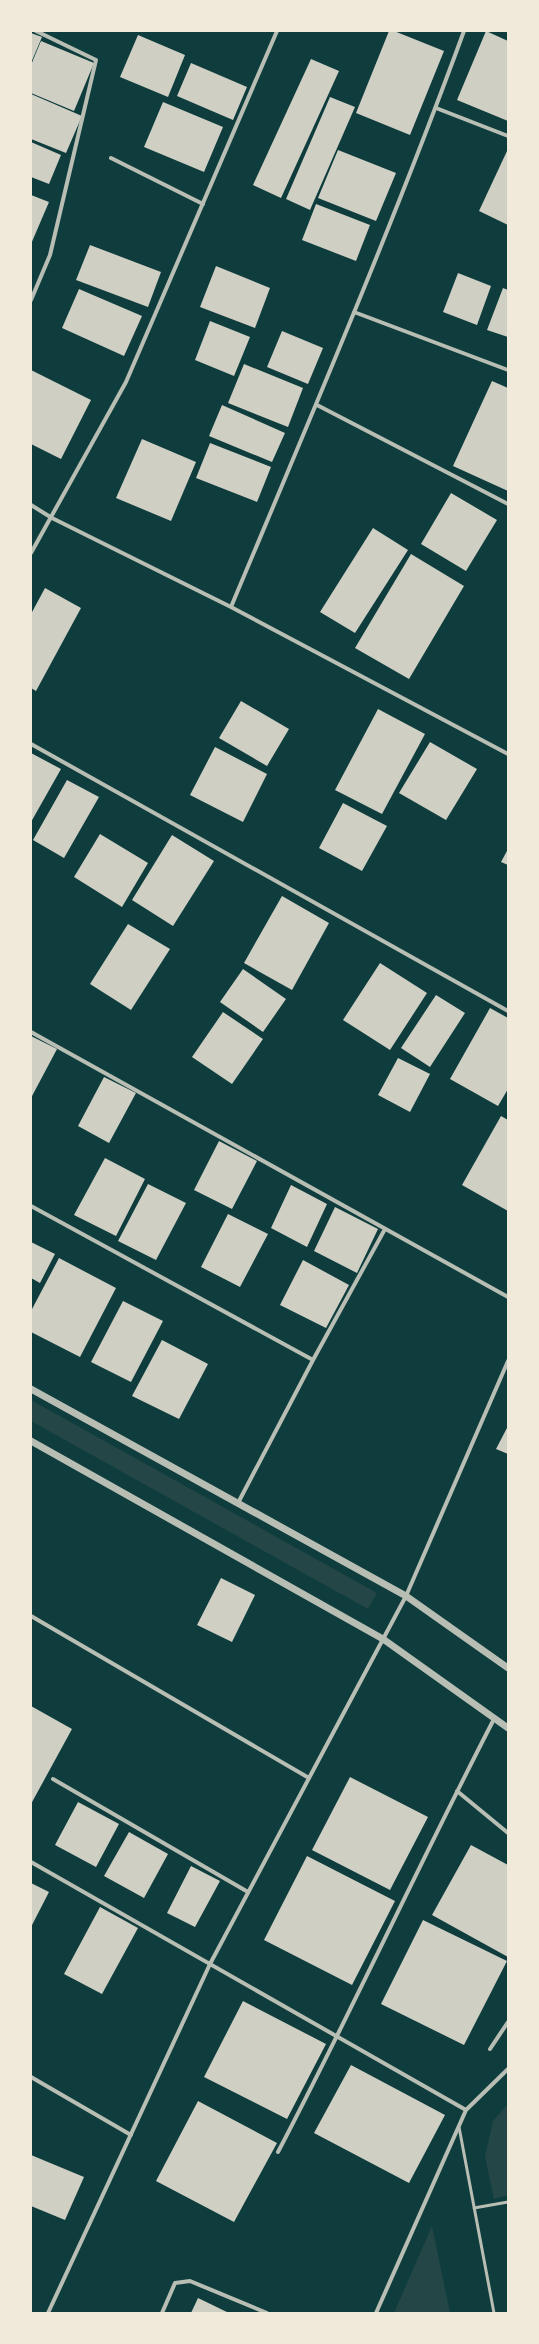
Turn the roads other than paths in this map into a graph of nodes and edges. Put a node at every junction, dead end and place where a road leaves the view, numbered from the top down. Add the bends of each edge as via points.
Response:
1 (36, 31) edge
2 (277, 31) edge
3 (464, 31) edge
4 (436, 108) junction
5 (508, 136) edge
6 (111, 158) dead end
7 (203, 204) junction
8 (31, 300) edge
9 (354, 312) junction
10 (508, 370) edge
11 (317, 406) junction
12 (508, 504) edge
13 (31, 505) edge
14 (52, 518) junction
15 (31, 552) edge
16 (231, 607) junction
17 (31, 744) edge
18 (508, 754) edge
19 (508, 1012) edge
20 (31, 1032) edge
21 (31, 1206) edge
22 (385, 1229) junction
23 (508, 1297) edge
24 (313, 1360) junction
25 (508, 1361) edge
26 (31, 1389) edge
27 (31, 1441) edge
28 (238, 1503) junction
29 (406, 1596) junction
30 (31, 1616) edge
31 (383, 1639) junction
32 (508, 1668) edge
33 (494, 1719) junction
34 (508, 1728) edge
35 (309, 1778) junction
36 (53, 1779) dead end
37 (457, 1791) junction
38 (508, 1833) edge
39 (31, 1862) edge
40 (248, 1892) junction
41 (210, 1964) junction
42 (508, 2022) edge
43 (338, 2037) junction
44 (490, 2049) dead end
45 (508, 2069) edge
46 (31, 2077) edge
47 (466, 2110) junction
48 (459, 2127) junction
49 (131, 2135) junction
50 (278, 2152) dead end
51 (508, 2202) edge
52 (474, 2208) junction
53 (48, 2313) edge
54 (162, 2313) edge
55 (267, 2313) edge
56 (376, 2313) edge
57 (494, 2313) edge

1 - 8 street via 96,60 50,255
2 - 7 street
3 - 4 street
4 - 5 street
4 - 9 street
6 - 7 street
7 - 14 street via 126,382
9 - 10 street
9 - 11 street
11 - 12 street
11 - 16 street
13 - 14 street
14 - 15 street
14 - 16 street
16 - 18 street
17 - 19 street
20 - 22 street
21 - 24 street
22 - 23 street
22 - 24 street
24 - 28 street
25 - 29 street
26 - 28 street
27 - 31 street
28 - 29 street
29 - 31 street
29 - 32 street
30 - 35 street
31 - 33 street
31 - 35 street
33 - 34 street
33 - 37 street
35 - 40 street
36 - 40 street
37 - 38 street
37 - 43 street
39 - 41 street
40 - 41 street
41 - 43 street
41 - 49 street
42 - 44 street
43 - 47 street
43 - 50 street
45 - 47 street
46 - 49 street
47 - 48 street
48 - 52 lane
48 - 56 street
49 - 53 street
51 - 52 lane
52 - 57 lane
54 - 55 street via 175,2283 190,2281

